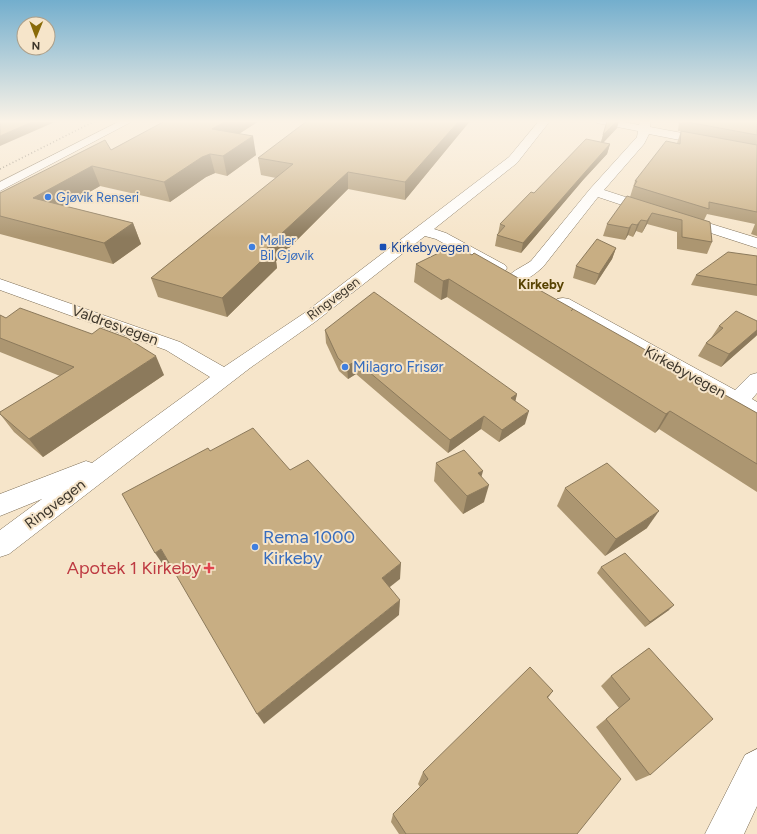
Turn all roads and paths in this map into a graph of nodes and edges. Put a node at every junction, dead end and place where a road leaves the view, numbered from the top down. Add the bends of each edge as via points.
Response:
1 (53, 160) edge
2 (513, 160) edge
3 (624, 160) edge
4 (0, 187) edge
5 (595, 192) junction
6 (423, 230) junction
7 (757, 243) edge
8 (516, 277) junction
9 (0, 284) edge
10 (225, 377) junction
11 (757, 380) edge
12 (738, 401) junction
13 (757, 412) edge
14 (110, 462) junction
15 (0, 505) edge
16 (0, 545) edge
17 (757, 767) edge
18 (724, 834) edge

1 - 4 street
2 - 6 street, Ringvegen
3 - 5 street
5 - 7 street
5 - 8 street via 537,264
6 - 8 street, Kirkebyvegen via 441,236
6 - 10 street, Ringvegen via 309,318
8 - 12 street, Kirkebyvegen
9 - 10 street, Valdresvegen via 173,346
10 - 14 street, Ringvegen
11 - 12 street
12 - 13 street, Kirkebyvegen
14 - 15 street, Ringvegen
14 - 16 street, Ringvegen
17 - 18 street

